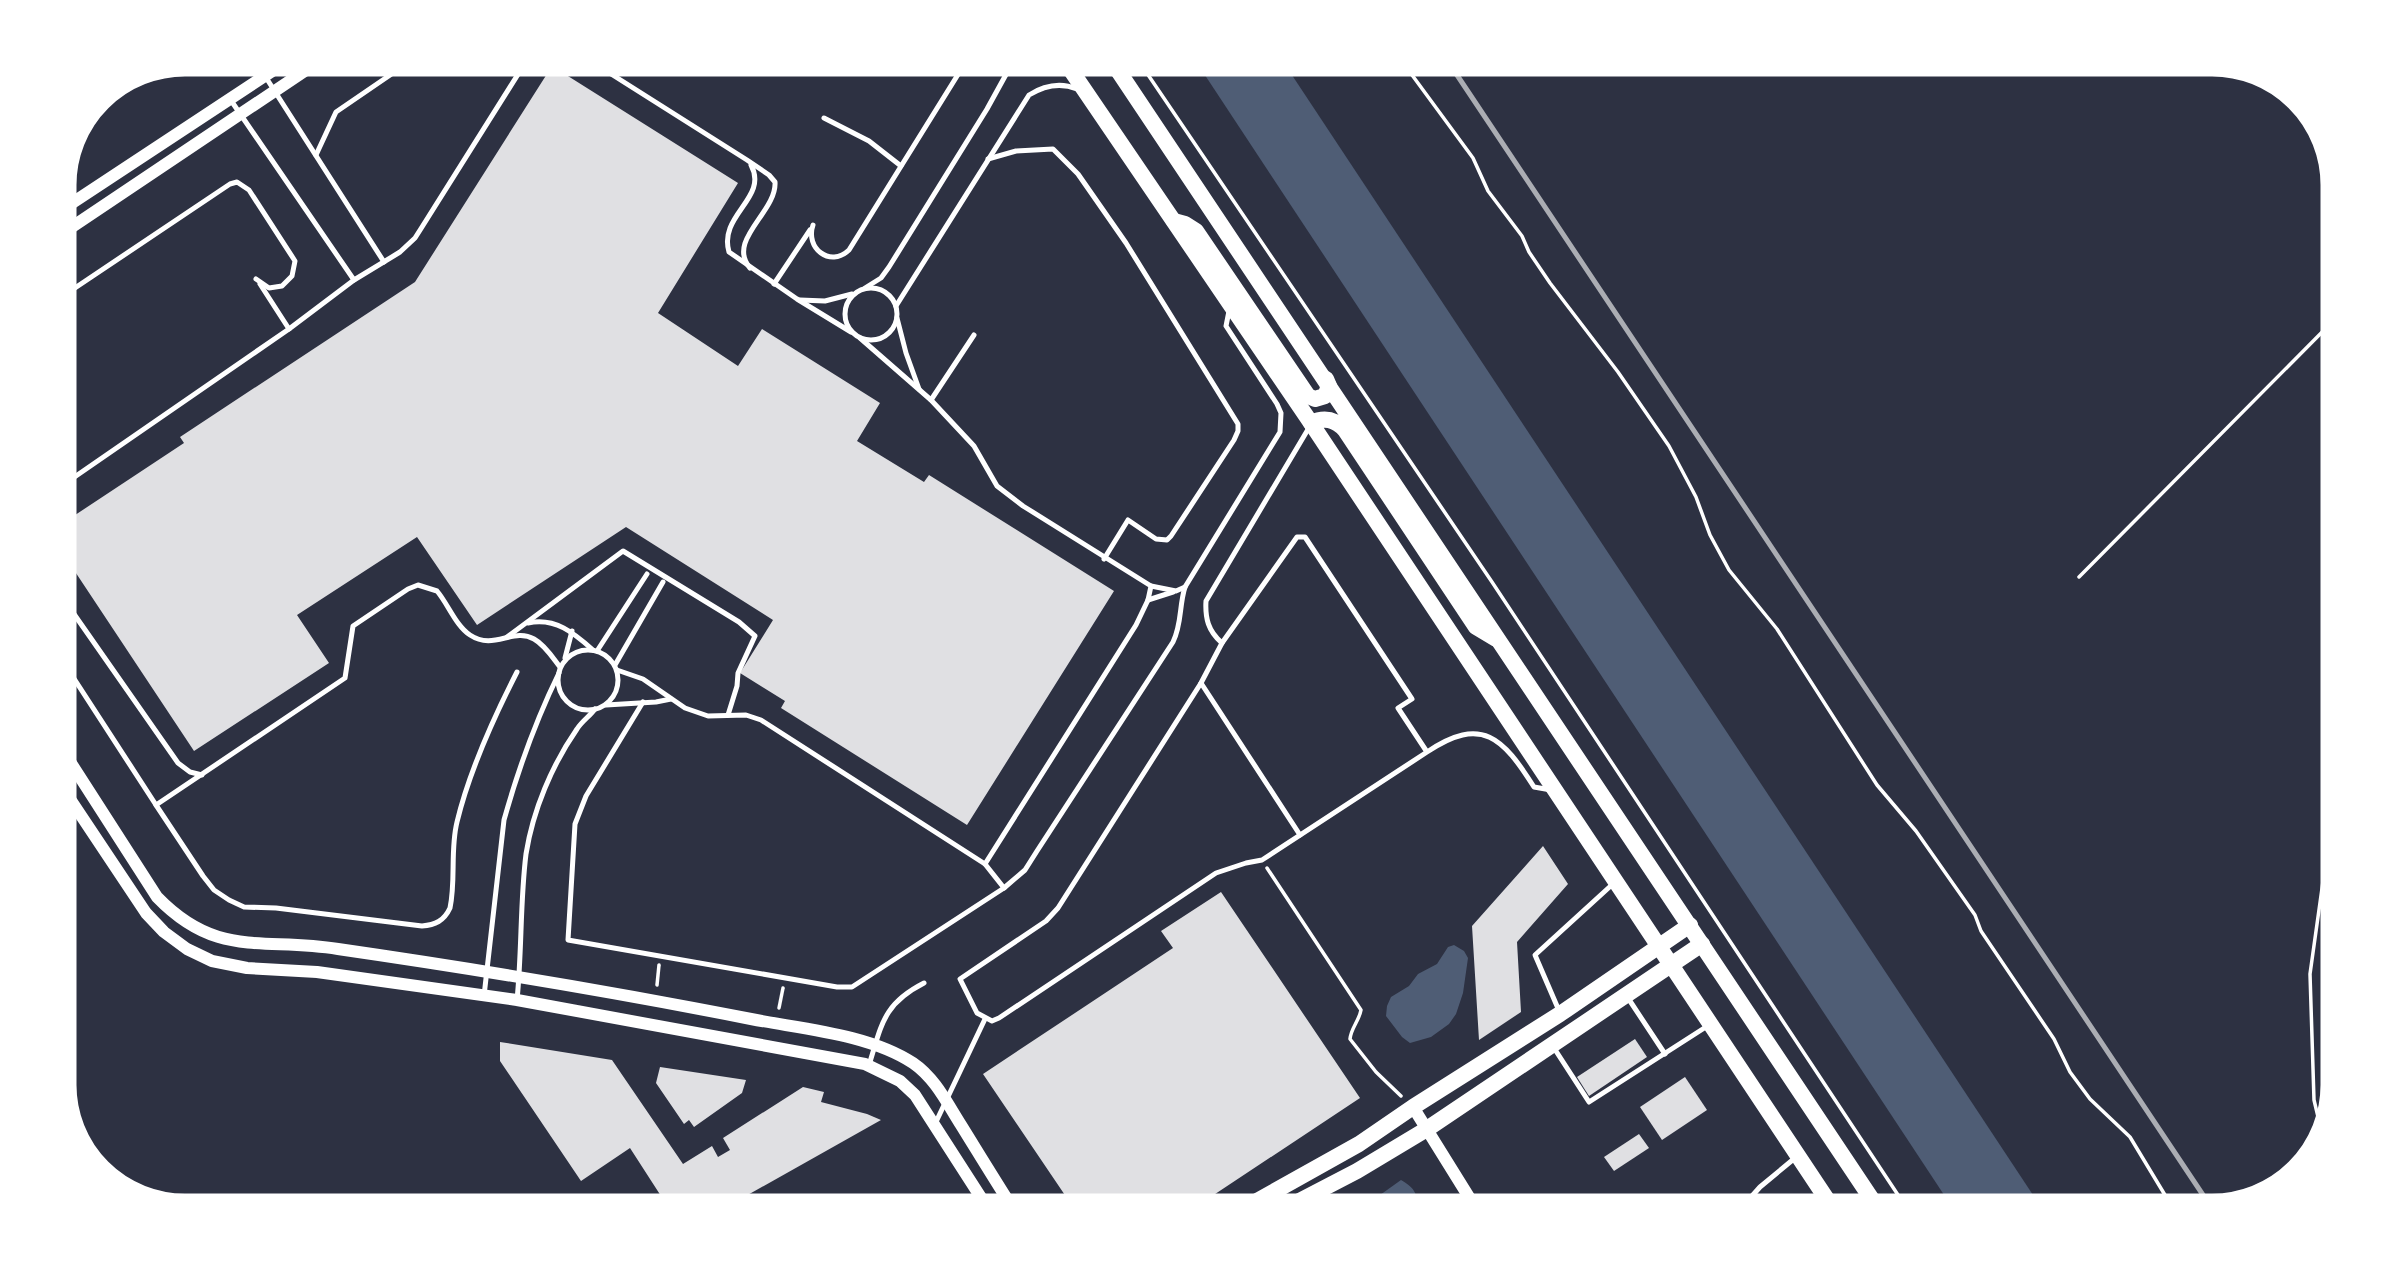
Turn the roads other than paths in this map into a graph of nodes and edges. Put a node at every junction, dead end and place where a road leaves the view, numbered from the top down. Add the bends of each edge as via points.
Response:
1 (271, 72) edge
2 (303, 72) edge
3 (394, 72) edge
4 (519, 72) edge
5 (608, 72) edge
6 (960, 72) edge
7 (1007, 72) edge
8 (1072, 72) edge
9 (1119, 72) edge
10 (265, 76) junction
11 (274, 91) junction
12 (230, 99) junction
13 (1094, 104) junction
14 (240, 114) junction
15 (824, 118) dead end
16 (316, 155) junction
17 (988, 159) junction
18 (747, 160) junction
19 (901, 166) junction
20 (72, 203) edge
21 (1174, 221) junction
22 (72, 227) edge
23 (384, 262) junction
24 (750, 268) junction
25 (354, 281) junction
26 (774, 284) junction
27 (865, 288) junction
28 (72, 290) edge
29 (855, 293) junction
30 (797, 299) junction
31 (1231, 305) junction
32 (896, 306) junction
33 (897, 317) junction
34 (289, 329) junction
35 (851, 332) junction
36 (974, 335) dead end
37 (860, 338) junction
38 (1326, 379) junction
39 (920, 392) junction
40 (931, 400) junction
41 (1311, 423) junction
42 (72, 479) edge
43 (1104, 559) junction
44 (647, 573) dead end
45 (663, 582) dead end
46 (1151, 586) junction
47 (1185, 587) junction
48 (1176, 590) junction
49 (1148, 600) junction
50 (72, 611) edge
51 (523, 624) junction
52 (572, 631) junction
53 (504, 639) junction
54 (1498, 640) junction
55 (1222, 643) junction
56 (595, 651) junction
57 (561, 668) junction
58 (616, 668) junction
59 (517, 672) dead end
60 (72, 676) edge
61 (1201, 683) junction
62 (671, 699) junction
63 (643, 702) junction
64 (606, 705) junction
65 (595, 709) junction
66 (728, 715) junction
67 (1427, 752) junction
68 (72, 765) edge
69 (202, 775) junction
70 (1555, 791) junction
71 (72, 803) edge
72 (156, 805) junction
73 (1300, 835) junction
74 (985, 864) junction
75 (1615, 882) junction
76 (1004, 888) junction
77 (1690, 925) junction
78 (1702, 944) junction
79 (1658, 947) junction
80 (1671, 964) junction
81 (486, 971) junction
82 (519, 976) junction
83 (925, 984) dead end
84 (1626, 994) junction
85 (484, 996) junction
86 (517, 1000) junction
87 (1560, 1014) junction
88 (985, 1019) junction
89 (1710, 1025) junction
90 (876, 1043) junction
91 (1552, 1045) junction
92 (1665, 1054) junction
93 (869, 1065) junction
94 (947, 1103) junction
95 (1413, 1107) junction
96 (935, 1124) junction
97 (1427, 1129) junction
98 (1797, 1156) junction
99 (981, 1198) edge
100 (1006, 1198) edge
101 (1262, 1198) edge
102 (1305, 1198) edge
103 (1470, 1198) edge
104 (1752, 1198) edge
105 (1826, 1198) edge
106 (1871, 1198) edge

1 - 10 street
2 - 11 street
3 - 16 lane via 336,112
4 - 23 lane via 415,238
5 - 18 lane
6 - 19 lane
7 - 27 lane via 889,267
8 - 13 main road
9 - 38 main road
10 - 11 lane
10 - 12 street
11 - 14 street
11 - 16 lane
12 - 14 lane
12 - 20 street
13 - 17 lane via 1069,85 1040,88 1029,95
13 - 21 main road
14 - 22 street
14 - 25 lane
15 - 19 lane via 869,141
16 - 23 lane
17 - 32 lane
17 - 43 lane via 1016,151 1052,149 1078,174 1238,424 1234,440 1171,536 1156,539 1128,520
18 - 24 lane via 755,184 731,224 727,242 729,252
18 - 24 lane via 769,174 776,189 744,246
19 - 26 lane via 844,254 830,257 813,246 813,225
21 - 31 main road
21 - 38 main road via 1196,231 1308,396 1325,396
23 - 25 lane
24 - 26 lane
25 - 34 lane
26 - 30 lane
27 - 29 lane
27 - 32 lane via 881,290
28 - 34 lane via 237,182 249,190 292,255 294,271 288,283 269,288 256,279
29 - 30 lane via 825,301
29 - 35 lane via 845,311
30 - 35 lane
31 - 41 main road
31 - 47 lane via 1226,326 1278,404 1282,423
32 - 33 lane
33 - 37 lane via 882,338
33 - 39 lane
34 - 42 lane
35 - 37 lane
36 - 40 lane
37 - 39 lane
38 - 54 main road
39 - 40 lane
40 - 43 lane via 974,446 997,486
41 - 54 main road via 1325,419 1345,430 1476,627
41 - 55 lane via 1206,601 1208,626
41 - 70 main road
43 - 46 lane
44 - 56 lane
45 - 58 lane
46 - 48 lane
46 - 49 lane
47 - 48 lane
47 - 76 lane via 1173,642 1025,870
48 - 49 lane
49 - 74 lane
50 - 69 lane via 178,763
51 - 52 lane via 544,622
51 - 53 lane
51 - 66 lane via 623,551 740,622 755,636 738,673
52 - 56 lane
52 - 57 lane
53 - 57 lane via 533,638
53 - 69 lane via 492,642 472,636 438,591 418,585 408,589 353,626 345,678
54 - 77 main road
55 - 61 lane
55 - 67 lane via 1297,537 1305,537 1412,699 1398,708
56 - 57 lane via 576,652
56 - 58 lane
57 - 65 lane via 560,689 569,703
57 - 81 lane via 504,820
58 - 62 lane via 643,679
58 - 64 lane via 616,692
59 - 72 lane via 491,722 457,823 450,908 444,919 434,924 244,907 229,901 203,876
60 - 72 lane
61 - 73 lane
61 - 88 lane via 1058,908 960,979 977,1013
62 - 63 lane
62 - 66 lane via 708,716
63 - 64 lane
63 - 76 lane via 586,796 575,824 568,940 837,988 852,986
64 - 65 lane
65 - 82 lane via 559,758 531,827
66 - 74 lane via 761,720
67 - 70 lane via 1458,735 1490,737 1515,757 1534,786
67 - 73 lane
68 - 81 street via 157,897 193,928 242,943 319,946
69 - 72 lane
70 - 75 main road
71 - 85 street via 146,913 187,949 212,961
73 - 88 lane via 1262,860 1216,873 999,1018
74 - 76 lane
75 - 79 main road
75 - 87 lane via 1535,955
77 - 78 main road
77 - 79 main road
78 - 80 main road
78 - 106 main road
79 - 80 main road
79 - 87 main road
80 - 84 main road
80 - 89 main road
81 - 82 street
81 - 85 lane
82 - 86 lane
82 - 90 street
83 - 90 lane via 893,1004
84 - 91 main road
84 - 92 lane
85 - 86 street
86 - 93 street
87 - 95 main road
88 - 94 lane
89 - 92 lane
89 - 98 main road
90 - 93 lane
90 - 94 street via 914,1063
91 - 92 lane via 1589,1102
91 - 97 main road
93 - 96 street via 900,1081
94 - 96 lane
94 - 100 street
95 - 97 street
95 - 101 main road via 1359,1144
96 - 99 street
97 - 102 main road
97 - 103 street
98 - 104 lane
98 - 105 main road

